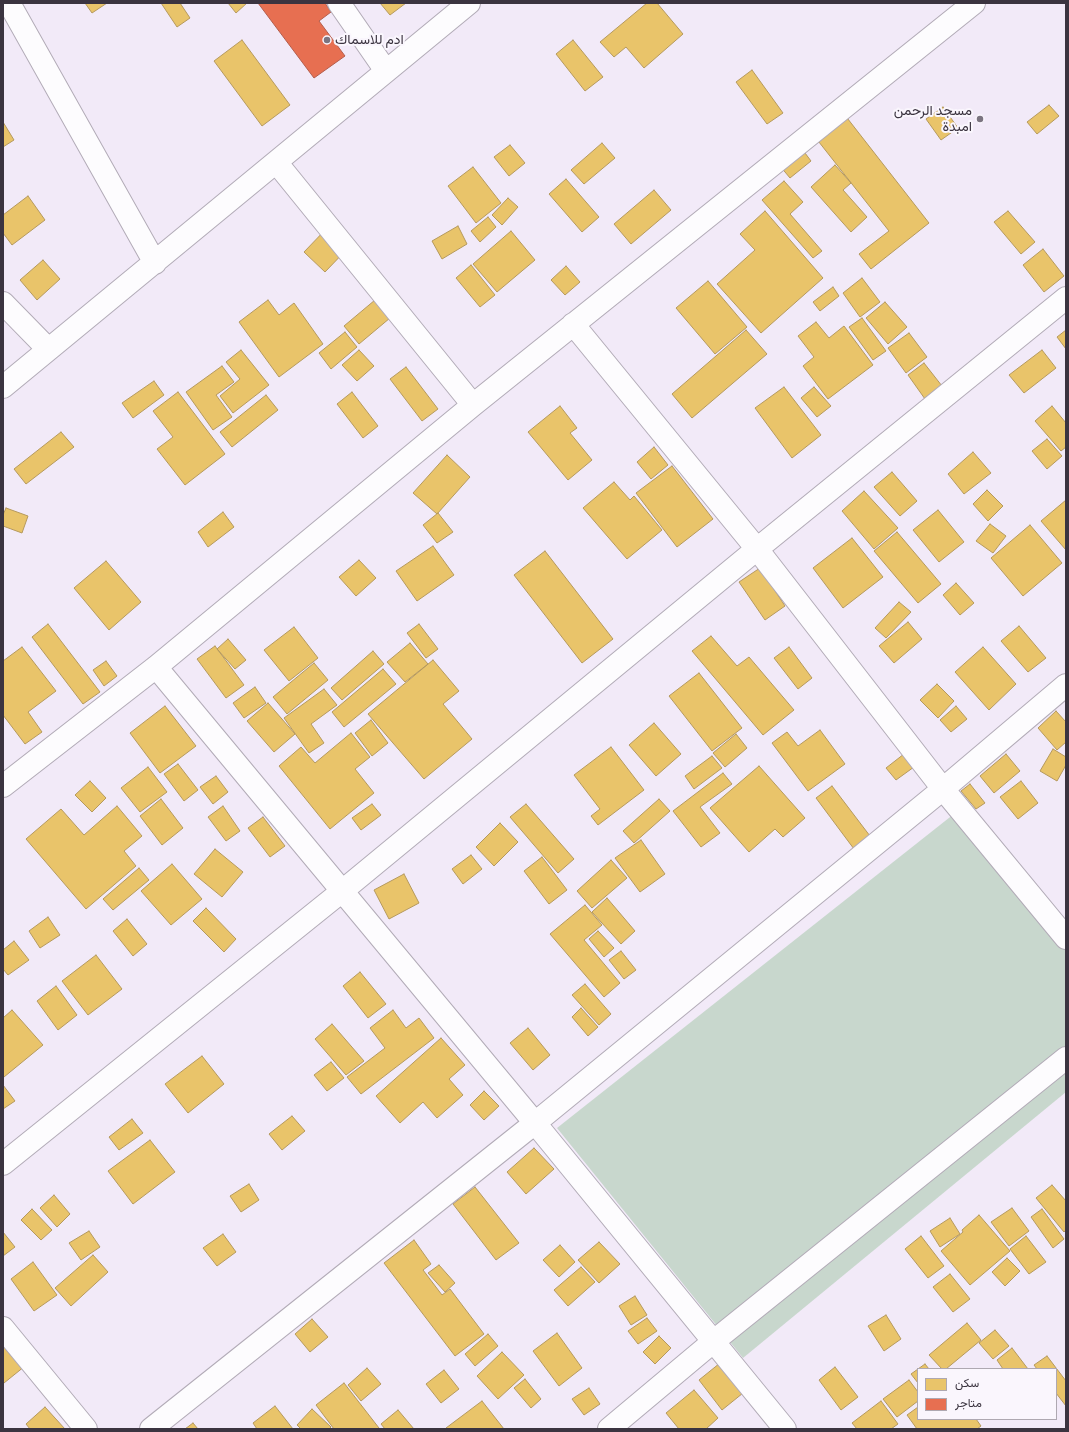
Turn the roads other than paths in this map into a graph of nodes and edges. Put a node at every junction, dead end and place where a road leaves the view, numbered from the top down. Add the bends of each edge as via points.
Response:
1 (9, 3) edge
2 (339, 3) edge
3 (469, 3) edge
4 (974, 3) edge
5 (386, 71) junction
6 (276, 162) junction
7 (155, 263) junction
8 (1066, 298) edge
9 (3, 303) edge
10 (573, 324) junction
11 (48, 349) junction
12 (3, 387) edge
13 (473, 405) junction
14 (757, 549) junction
15 (156, 668) junction
16 (1066, 685) edge
17 (3, 786) edge
18 (943, 789) junction
19 (341, 892) junction
20 (1066, 938) edge
21 (1066, 1058) edge
22 (535, 1123) junction
23 (3, 1164) edge
24 (3, 1328) edge
25 (714, 1341) junction
26 (86, 1429) edge
27 (150, 1429) edge
28 (609, 1429) edge
29 (785, 1429) edge

1 - 7 street
2 - 5 street
3 - 5 street
4 - 10 street
5 - 6 street
6 - 7 street
6 - 13 street
7 - 11 street
8 - 14 street
9 - 11 street
10 - 13 street
10 - 14 street
11 - 12 street
13 - 15 street
14 - 18 street
14 - 19 street
15 - 17 street
15 - 19 street
16 - 18 street
18 - 20 street
18 - 22 street
19 - 22 street
19 - 23 street
21 - 25 street
22 - 25 street
22 - 27 street
24 - 26 street
25 - 28 street
25 - 29 street

